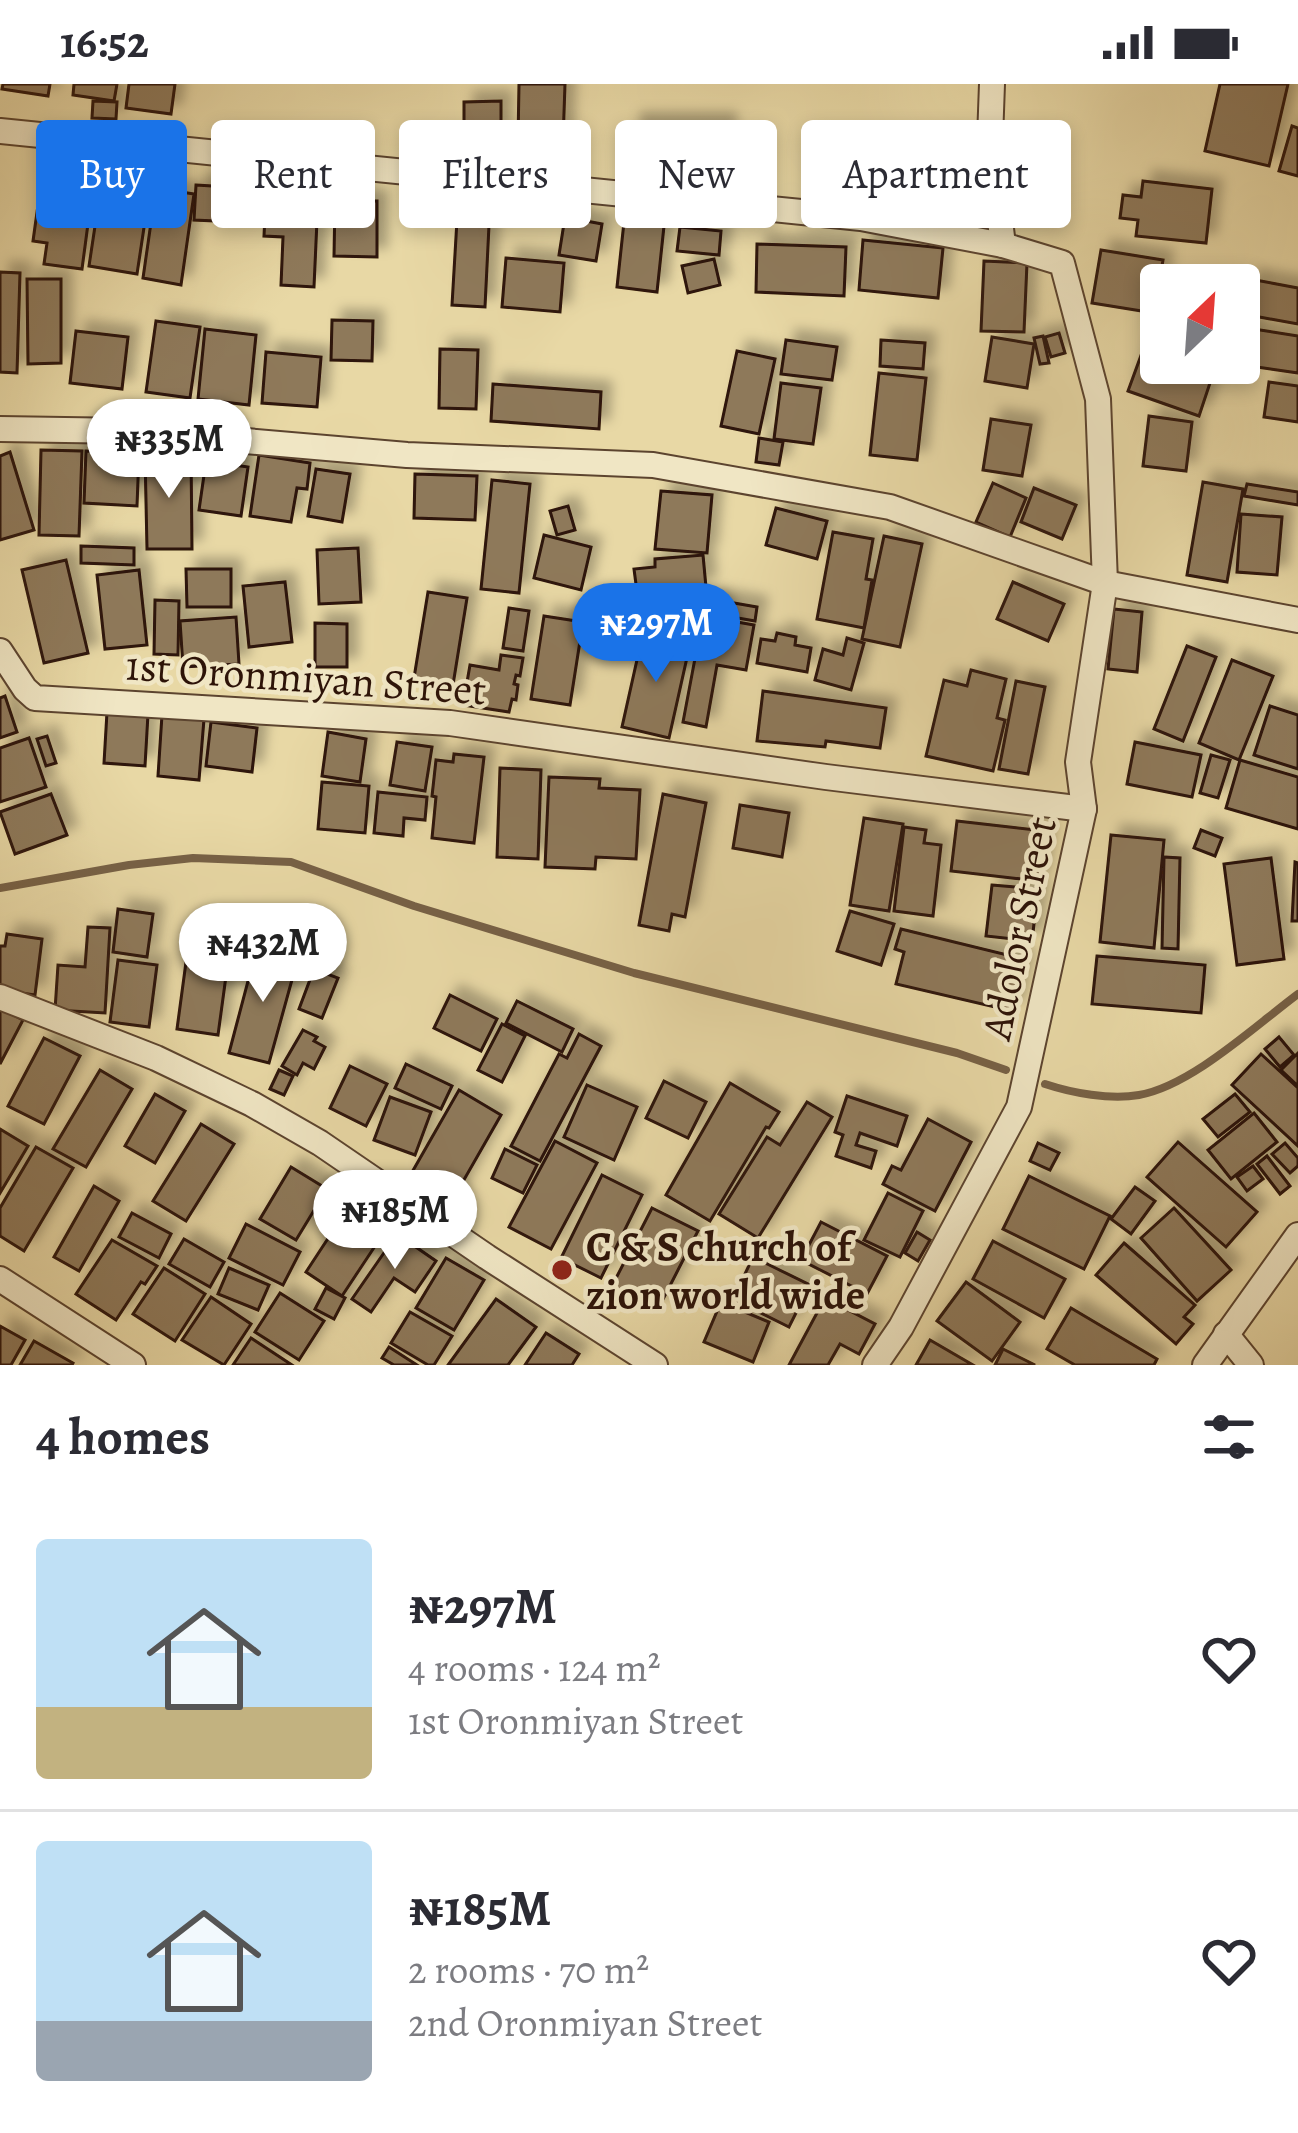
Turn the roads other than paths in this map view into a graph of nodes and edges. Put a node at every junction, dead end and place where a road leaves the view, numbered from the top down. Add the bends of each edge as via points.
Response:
1 (992, 84) edge
2 (0, 131) edge
3 (1004, 245) junction
4 (0, 429) edge
5 (1105, 584) junction
6 (1298, 620) edge
7 (0, 651) edge
8 (1084, 808) junction
9 (0, 997) edge
10 (1298, 1235) edge
11 (0, 1279) edge
12 (1226, 1334) junction
13 (133, 1365) edge
14 (655, 1365) edge
15 (875, 1365) edge
16 (1205, 1365) edge
17 (1251, 1365) edge

1 - 3 street via 990,139
2 - 3 street via 861,218
3 - 5 street, Adolor Street via 1062,263 1098,399
4 - 5 street via 653,465 890,507
5 - 6 street
5 - 8 street, Adolor Street via 1078,762
7 - 8 street, 1st Oronmiyan Street via 34,698 450,723
8 - 15 street, Adolor Street via 1019,1107
9 - 14 street via 251,1104
10 - 12 street
11 - 13 street
12 - 16 street
12 - 17 street

